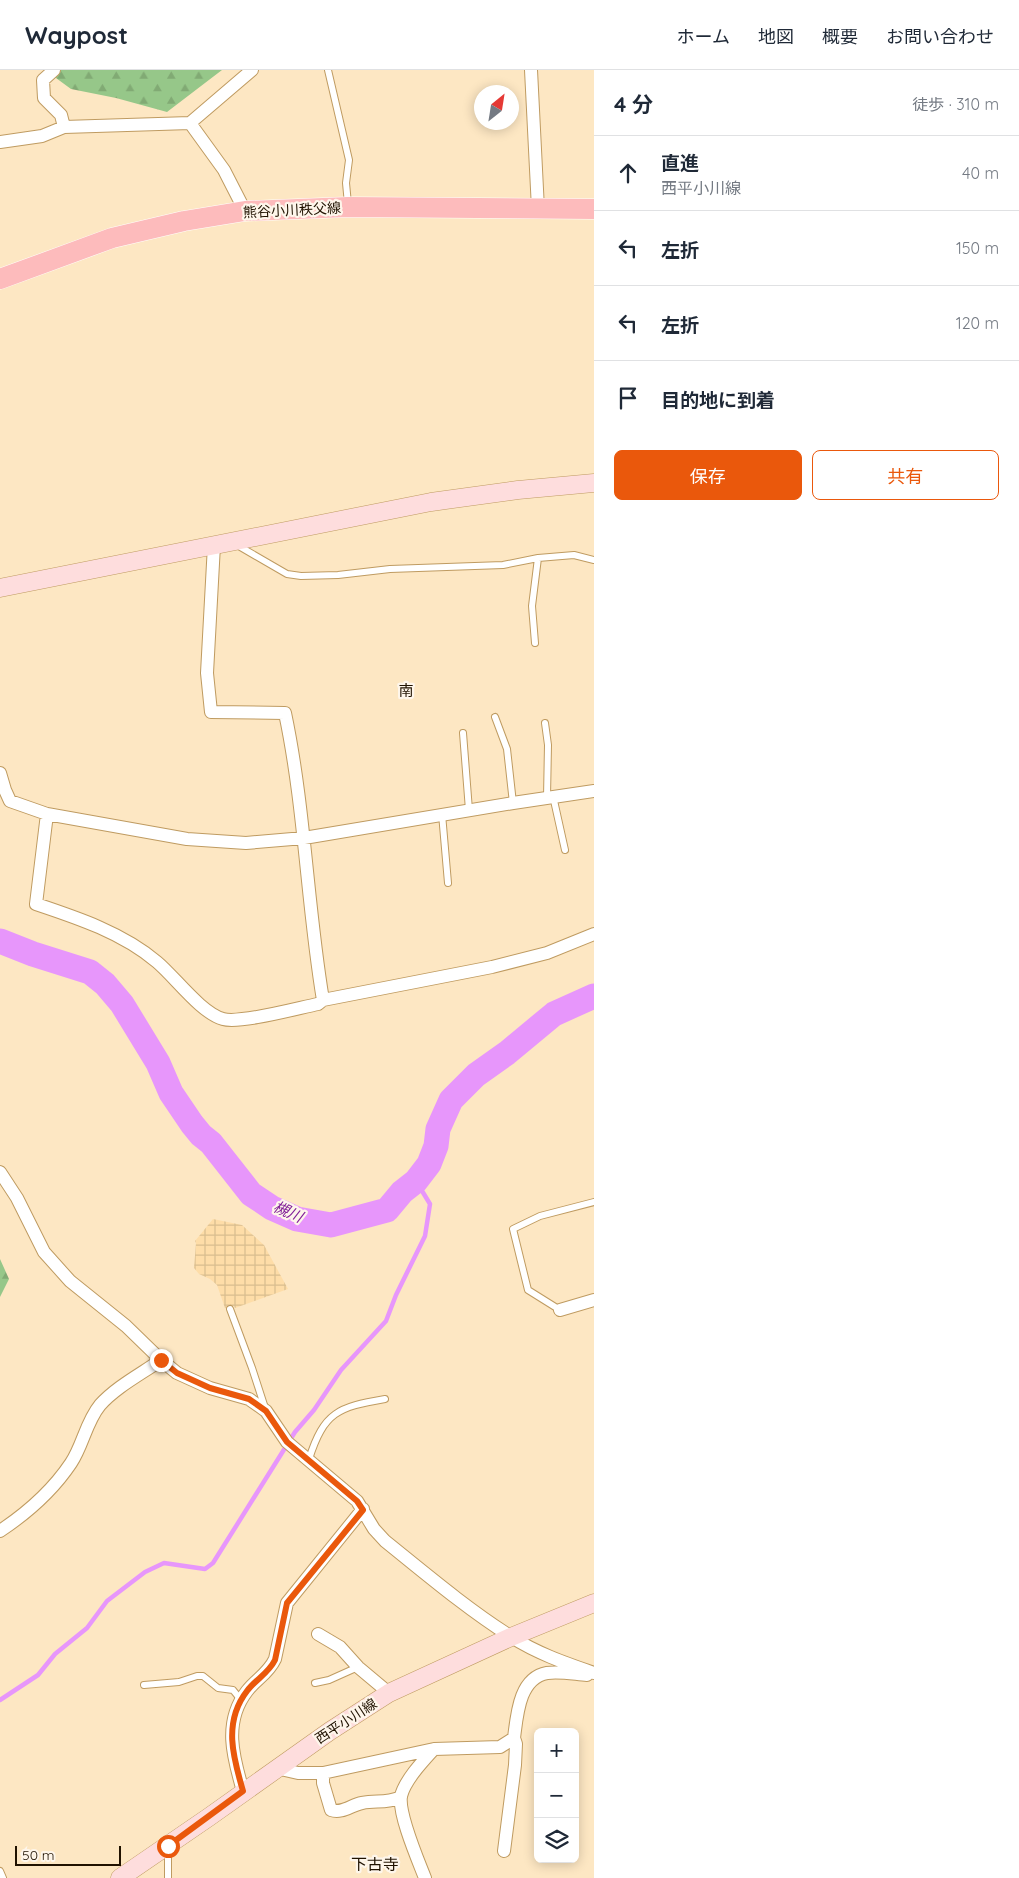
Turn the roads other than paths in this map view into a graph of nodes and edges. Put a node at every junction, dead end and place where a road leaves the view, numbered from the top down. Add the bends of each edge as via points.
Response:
1 (54, 70) edge
2 (252, 70) edge
3 (328, 70) edge
4 (531, 70) edge
5 (190, 123) junction
6 (64, 127) junction
7 (0, 142) edge
8 (348, 207) junction
9 (538, 209) junction
10 (594, 210) edge
11 (245, 211) junction
12 (0, 279) edge
13 (594, 483) edge
14 (232, 542) junction
15 (214, 545) junction
16 (538, 558) junction
17 (594, 560) edge
18 (0, 588) edge
19 (535, 643) dead end
20 (495, 717) dead end
21 (545, 723) dead end
22 (463, 733) dead end
23 (0, 773) edge
24 (594, 791) edge
25 (550, 797) junction
26 (513, 803) junction
27 (469, 810) junction
28 (47, 814) junction
29 (442, 814) junction
30 (304, 838) junction
31 (565, 850) dead end
32 (448, 882) dead end
33 (594, 934) edge
34 (323, 1000) junction
35 (0, 1172) edge
36 (594, 1202) edge
37 (594, 1300) edge
38 (230, 1309) dead end
39 (560, 1310) joint
40 (161, 1360) junction
41 (385, 1399) dead end
42 (266, 1411) junction
43 (309, 1459) junction
44 (363, 1510) junction
45 (0, 1531) edge
46 (594, 1604) edge
47 (318, 1634) dead end
48 (511, 1637) junction
49 (358, 1667) junction
50 (594, 1674) edge
51 (315, 1684) dead end
52 (144, 1685) dead end
53 (389, 1693) junction
54 (241, 1700) junction
55 (514, 1738) junction
56 (434, 1749) junction
57 (276, 1768) junction
58 (323, 1773) junction
59 (243, 1791) junction
60 (401, 1797) junction
61 (168, 1846) junction
62 (504, 1851) dead end
63 (0, 1871) edge
64 (3, 1878) edge
65 (120, 1878) edge
66 (168, 1878) edge
67 (425, 1878) edge

1 - 6 street via 43,80 44,98 61,114
2 - 5 street
3 - 8 lane via 349,160 346,183
4 - 9 street
5 - 6 street
5 - 11 street via 224,170
6 - 7 street via 42,136
8 - 9 main road, 熊谷小川秩父線
8 - 11 main road, 熊谷小川秩父線
9 - 10 main road, 熊谷小川秩父線
11 - 12 main road, 熊谷小川秩父線 via 112,238
13 - 14 street via 431,502
14 - 15 street
14 - 16 lane via 287,574 301,576 503,565
15 - 18 street
15 - 30 street via 207,673 211,712 285,713
16 - 17 lane via 574,555
16 - 19 lane via 532,606
20 - 26 lane via 507,749
21 - 25 lane
22 - 27 lane
23 - 28 street via 10,801
24 - 25 street
25 - 26 street
25 - 31 lane
26 - 27 street
27 - 29 street
28 - 30 street via 187,839 246,843
28 - 34 street via 36,904 125,940 157,961 205,1009 223,1019 260,1016 318,1004
29 - 30 street
29 - 32 lane
30 - 34 street
33 - 34 street via 547,953 501,965
35 - 40 street via 44,1252 70,1281 126,1326
36 - 39 lane via 540,1216 513,1229 528,1290
37 - 39 street
38 - 42 lane
40 - 42 street via 177,1373 210,1388 249,1399
40 - 45 street via 108,1397 89,1424 82,1444 63,1474 25,1512
41 - 43 lane via 342,1408 332,1415 314,1441
42 - 43 street via 287,1442
43 - 44 street
44 - 48 street via 374,1530 385,1541
44 - 54 street via 287,1603 275,1660
46 - 48 street, 西平小川線
47 - 49 street via 340,1647
48 - 50 street via 555,1660
48 - 53 street, 西平小川線
49 - 51 lane
49 - 53 street
50 - 55 street via 550,1672 538,1676 522,1696
52 - 54 lane via 203,1676 218,1688 234,1690
53 - 57 street, 西平小川線
54 - 59 street via 231,1734
55 - 56 street via 500,1747
55 - 62 street via 515,1765
56 - 58 street
56 - 60 street via 410,1778
57 - 58 street via 298,1773
57 - 59 street, 西平小川線
58 - 60 street via 328,1802 334,1811
59 - 61 street, 西平小川線
60 - 67 street via 403,1815
61 - 65 street, 西平小川線
61 - 66 lane
63 - 64 lane

